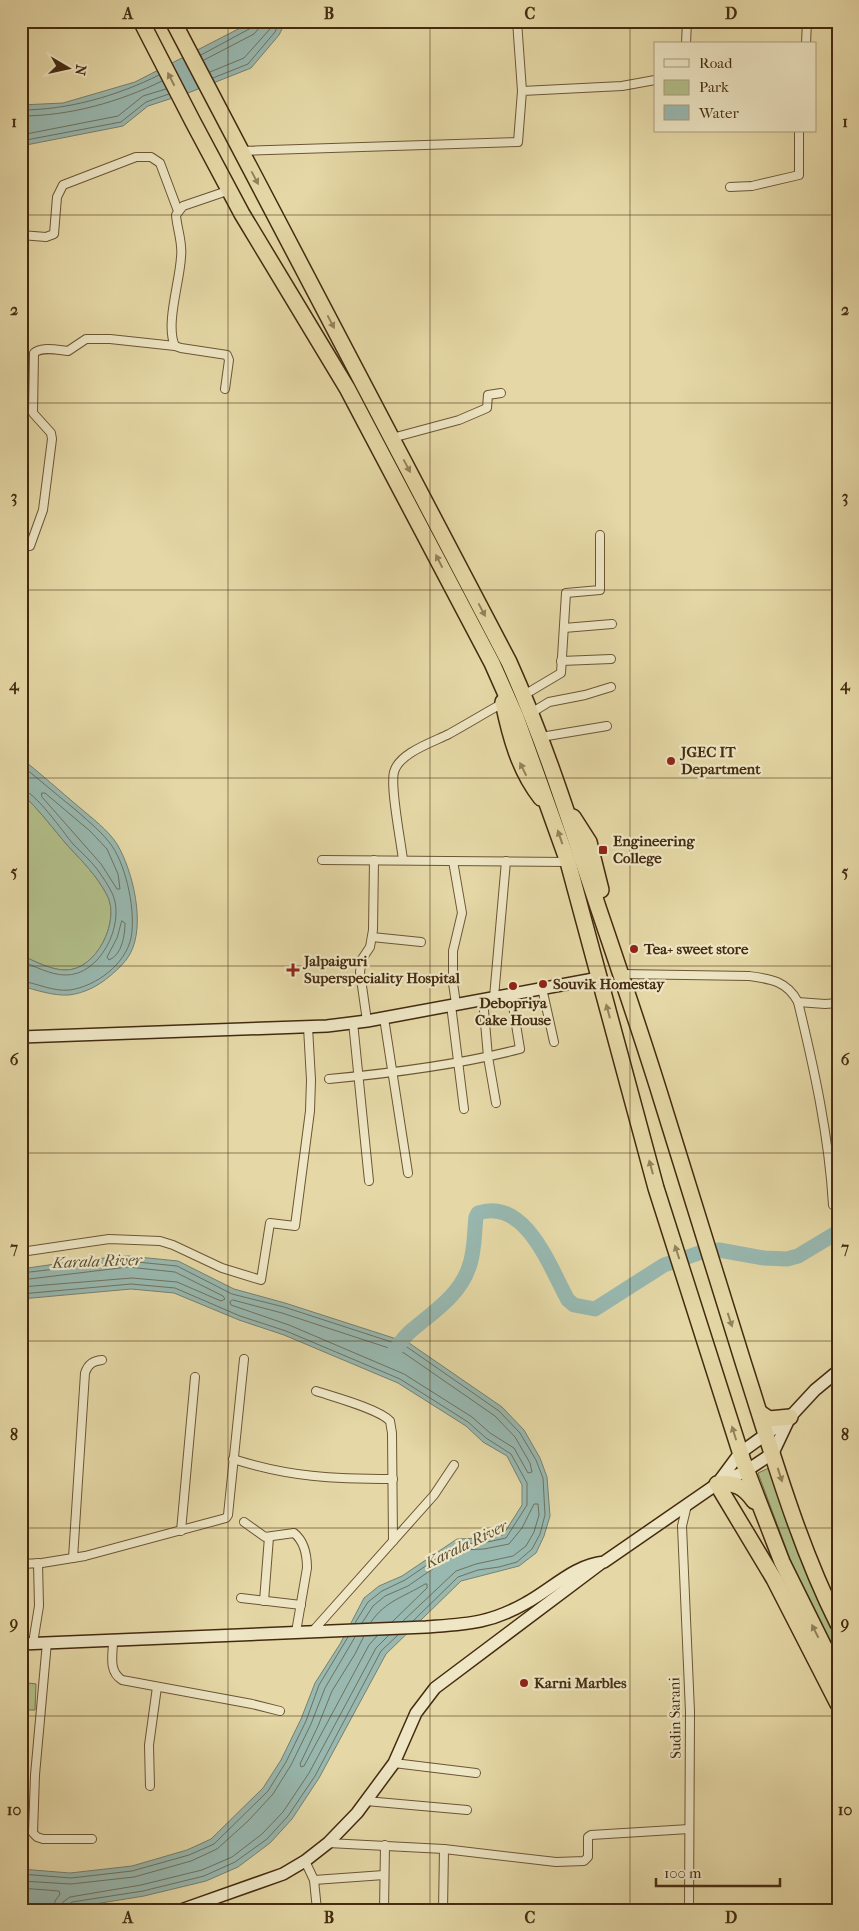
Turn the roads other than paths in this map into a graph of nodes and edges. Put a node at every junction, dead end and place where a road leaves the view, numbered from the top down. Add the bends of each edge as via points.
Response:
1 (141, 21) edge
2 (173, 21) edge
3 (516, 21) edge
4 (687, 21) edge
5 (808, 21) edge
6 (686, 42) edge
7 (806, 42) edge
8 (654, 80) edge
9 (522, 91) junction
10 (799, 132) edge
11 (241, 152) junction
12 (730, 187) dead end
13 (230, 190) junction
14 (178, 211) junction
15 (21, 235) edge
16 (175, 346) junction
17 (225, 389) dead end
18 (501, 393) dead end
19 (392, 438) junction
20 (600, 534) dead end
21 (30, 546) dead end
22 (612, 624) dead end
23 (564, 628) junction
24 (611, 659) dead end
25 (561, 661) junction
26 (496, 673) junction
27 (611, 687) dead end
28 (524, 695) junction
29 (503, 703) junction
30 (532, 713) junction
31 (607, 726) dead end
32 (541, 737) junction
33 (557, 807) junction
34 (322, 860) dead end
35 (374, 860) junction
36 (403, 860) junction
37 (453, 861) junction
38 (506, 861) junction
39 (568, 862) junction
40 (372, 937) junction
41 (421, 942) dead end
42 (620, 974) junction
43 (599, 978) junction
44 (542, 988) junction
45 (511, 994) junction
46 (488, 998) junction
47 (798, 1002) junction
48 (838, 1003) edge
49 (454, 1005) junction
50 (384, 1018) junction
51 (367, 1021) junction
52 (353, 1022) junction
53 (308, 1027) junction
54 (21, 1036) edge
55 (554, 1042) dead end
56 (488, 1057) junction
57 (458, 1063) junction
58 (392, 1073) junction
59 (358, 1076) junction
60 (329, 1079) dead end
61 (496, 1103) dead end
62 (464, 1109) dead end
63 (408, 1173) dead end
64 (369, 1181) dead end
65 (834, 1205) dead end
66 (21, 1252) edge
67 (244, 1359) dead end
68 (102, 1360) dead end
69 (838, 1371) edge
70 (195, 1377) dead end
71 (316, 1391) dead end
72 (760, 1413) junction
73 (790, 1417) junction
74 (766, 1433) junction
75 (740, 1453) junction
76 (773, 1453) junction
77 (233, 1459) junction
78 (454, 1465) dead end
79 (746, 1470) junction
80 (393, 1479) junction
81 (717, 1484) junction
82 (687, 1505) junction
83 (762, 1513) junction
84 (667, 1519) junction
85 (244, 1522) dead end
86 (682, 1526) junction
87 (181, 1531) junction
88 (270, 1537) junction
89 (392, 1541) junction
90 (73, 1558) junction
91 (604, 1562) junction
92 (21, 1564) edge
93 (38, 1564) junction
94 (241, 1598) dead end
95 (264, 1601) junction
96 (301, 1605) junction
97 (836, 1616) edge
98 (296, 1632) junction
99 (312, 1632) junction
100 (113, 1641) junction
101 (47, 1642) junction
102 (27, 1643) edge
103 (838, 1675) edge
104 (157, 1687) junction
105 (838, 1704) edge
106 (280, 1711) dead end
107 (394, 1763) junction
108 (476, 1773) dead end
109 (150, 1786) dead end
110 (366, 1802) junction
111 (466, 1810) dead end
112 (689, 1829) junction
113 (92, 1839) dead end
114 (328, 1843) junction
115 (385, 1845) junction
116 (444, 1849) junction
117 (305, 1861) junction
118 (384, 1875) junction
119 (314, 1880) junction
120 (181, 1910) edge
121 (317, 1910) edge
122 (384, 1910) edge
123 (443, 1910) edge
124 (689, 1910) edge

13 -> 1 highway
2 - 11 highway
3 - 9 street
4 - 6 street
5 - 7 street
8 - 9 street via 622,86
9 - 11 street via 518,142
10 - 12 street via 799,175 752,186
11 -> 19 highway
13 - 14 street via 183,206
26 -> 13 highway via 347,388
14 - 15 street via 160,163 151,157 136,157 63,184 54,234 46,237
14 - 16 street via 176,222 182,249 171,336
16 - 17 street via 227,355
16 - 21 street via 86,339 68,351 42,349 34,353 33,413 51,433 52,439 43,510
18 - 19 street via 488,395 487,408 459,420
19 -> 28 highway
20 - 23 street via 600,590 566,593
22 - 23 street
23 - 25 street
24 - 25 street
25 - 28 street via 560,673
26 - 29 highway
26 - 33 highway
27 - 30 street via 549,702
28 - 30 highway
33 -> 29 highway via 532,786 520,764
29 - 36 street via 430,742 397,764 393,785
30 - 32 highway
31 - 32 street
32 - 33 highway
39 -> 33 highway
33 - 42 highway via 604,923
34 - 35 street
35 - 36 street
35 - 40 street
36 - 37 street
37 - 38 street
37 - 49 street via 462,913 453,951
38 - 39 street
38 - 46 street
39 - 43 highway
40 - 41 street
40 - 51 street via 361,964
42 - 43 highway
42 - 47 street via 750,976 790,988
42 -> 72 highway
43 - 44 street
75 -> 43 highway via 665,1214
44 - 45 street
44 - 55 street
45 - 46 street
45 - 56 street via 520,1049
46 - 49 street
46 - 56 street
47 - 48 street
47 - 65 street via 811,1052
49 - 50 street
49 - 57 street
50 - 51 street
50 - 58 street
51 - 52 street
52 - 53 street
52 - 59 street
53 - 54 street
53 - 66 street via 310,1111 296,1226 270,1223 261,1280 222,1268 160,1241 109,1239
56 - 57 street
56 - 61 street
57 - 58 street
57 - 62 street
58 - 59 street
58 - 63 street
59 - 60 street
59 - 64 street
67 - 77 street
68 - 90 street via 90,1363 85,1373
69 - 73 street
70 - 87 street
71 - 80 street via 388,1419 392,1426
72 - 73 highway via 769,1419
72 - 74 highway
73 - 74 street
73 - 76 street
74 - 75 street
74 - 76 highway
75 - 79 highway
75 - 81 street
76 - 79 street
76 -> 97 highway via 814,1571
77 - 80 street via 280,1473 308,1477
77 - 87 street via 227,1517
78 - 89 street via 434,1495
79 - 81 street
79 - 83 highway
80 - 89 street
81 - 82 street
81 - 83 highway via 740,1486
81 - 105 highway via 774,1579
82 - 84 street
82 - 86 street, Sudin Sarani
103 -> 83 highway via 782,1562
84 - 86 street
84 - 91 street
85 - 88 street via 262,1536
86 - 112 street, Sudin Sarani via 690,1712
87 - 90 street
88 - 95 street
88 - 96 street via 294,1533 302,1544 307,1568
89 - 99 street
90 - 93 street
91 - 99 street via 580,1568 528,1603 486,1621
91 - 107 street via 435,1688 416,1713
92 - 93 street
93 - 102 street via 39,1606
94 - 95 street
95 - 96 street
96 - 98 street
98 - 99 street
98 - 100 street
100 - 101 street
100 - 104 street via 112,1669 118,1677 127,1682
101 - 102 street
101 - 113 street via 33,1833 43,1839
104 - 106 street
104 - 109 street via 149,1745
107 - 108 street
107 - 110 street
110 - 111 street
110 - 114 street
112 - 116 street via 591,1835 588,1838 588,1857 584,1861 556,1862
112 - 124 street, Sudin Sarani
114 - 115 street
114 - 117 street
115 - 116 street
115 - 118 street
116 - 123 street
117 - 119 street
117 - 120 street via 283,1874
118 - 119 street
118 - 122 street
119 - 121 street

